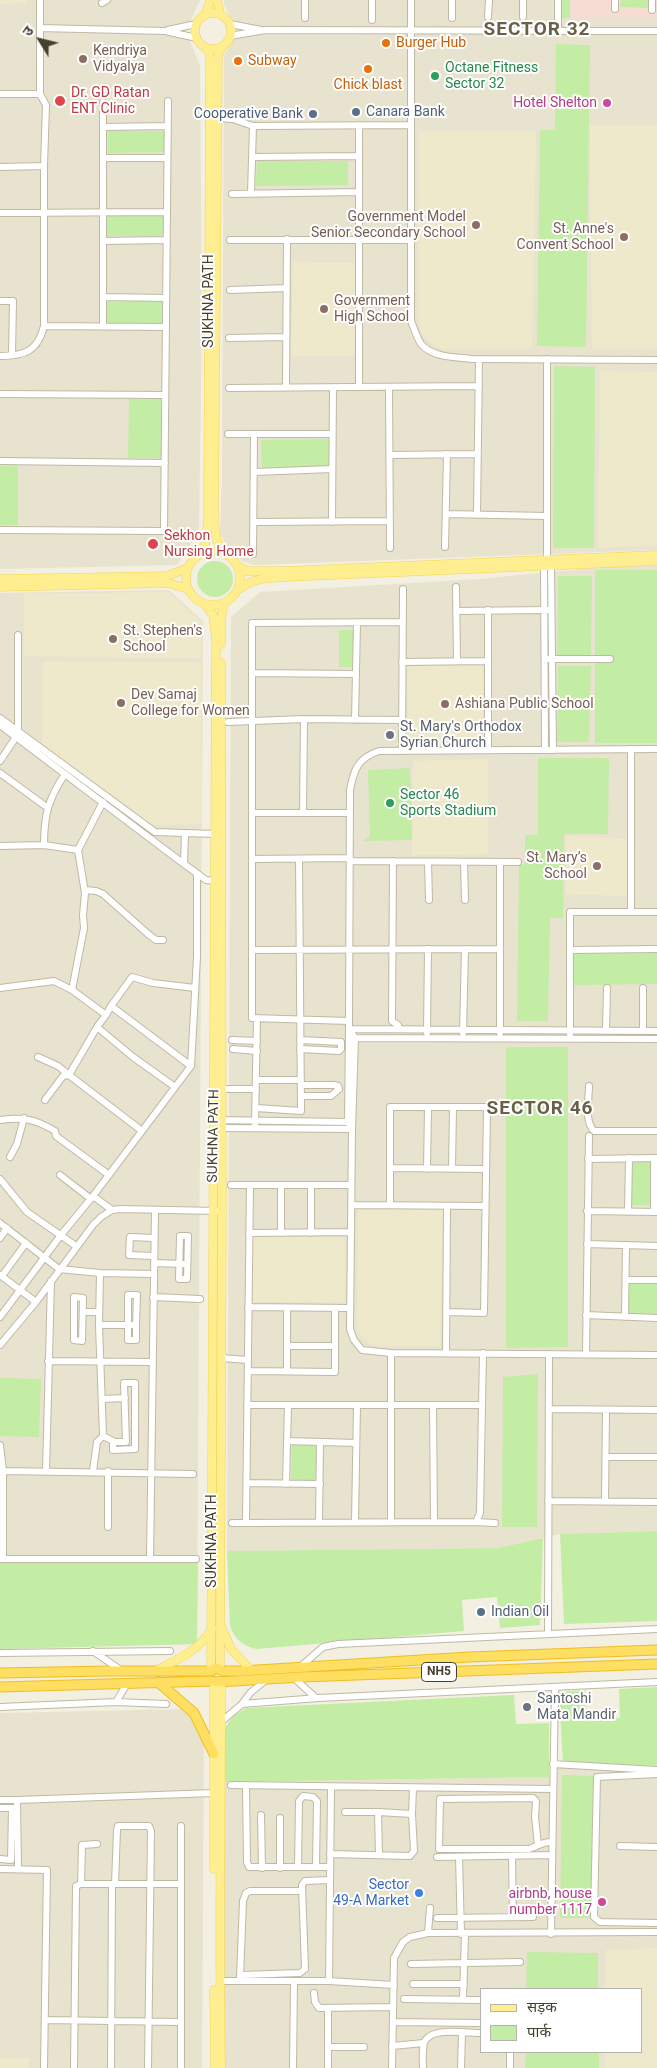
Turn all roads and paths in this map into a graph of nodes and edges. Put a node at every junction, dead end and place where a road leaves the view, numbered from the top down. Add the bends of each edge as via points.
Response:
1 (40, 0) edge
2 (210, 0) edge
3 (217, 0) edge
4 (305, 0) edge
5 (372, 0) edge
6 (411, 0) edge
7 (452, 0) edge
8 (489, 0) edge
9 (523, 0) edge
10 (558, 0) edge
11 (615, 0) edge
12 (652, 0) edge
13 (615, 9) dead end
14 (652, 10) dead end
15 (206, 14) junction
16 (220, 14) junction
17 (488, 17) dead end
18 (523, 17) dead end
19 (305, 18) dead end
20 (452, 18) dead end
21 (372, 20) dead end
22 (196, 24) junction
23 (230, 24) junction
24 (40, 28) junction
25 (265, 30) junction
26 (411, 30) junction
27 (164, 31) junction
28 (558, 31) junction
29 (657, 31) edge
30 (230, 36) junction
31 (197, 38) junction
32 (205, 47) junction
33 (222, 47) junction
34 (0, 94) edge
35 (40, 94) junction
36 (168, 101) dead end
37 (103, 102) dead end
38 (218, 118) junction
39 (359, 125) junction
40 (411, 125) junction
41 (168, 126) junction
42 (253, 126) junction
43 (103, 127) junction
44 (359, 156) junction
45 (252, 157) junction
46 (103, 158) junction
47 (168, 158) junction
48 (44, 166) junction
49 (0, 167) edge
50 (359, 192) junction
51 (251, 193) junction
52 (232, 194) dead end
53 (103, 212) junction
54 (167, 212) junction
55 (44, 213) junction
56 (0, 214) edge
57 (287, 239) junction
58 (167, 240) junction
59 (230, 240) dead end
60 (359, 240) junction
61 (411, 240) junction
62 (103, 241) junction
63 (287, 288) junction
64 (230, 290) dead end
65 (103, 297) junction
66 (166, 298) junction
67 (0, 301) edge
68 (44, 326) junction
69 (103, 326) junction
70 (166, 327) junction
71 (229, 338) dead end
72 (286, 338) junction
73 (12, 355) junction
74 (0, 356) edge
75 (479, 359) junction
76 (547, 359) junction
77 (657, 360) edge
78 (478, 386) junction
79 (286, 387) junction
80 (359, 387) junction
81 (229, 388) dead end
82 (333, 388) junction
83 (389, 388) junction
84 (0, 394) edge
85 (165, 395) junction
86 (228, 434) dead end
87 (254, 434) junction
88 (332, 434) junction
89 (447, 454) junction
90 (477, 454) junction
91 (390, 455) junction
92 (0, 461) edge
93 (165, 463) junction
94 (332, 469) junction
95 (254, 472) junction
96 (446, 514) junction
97 (476, 515) junction
98 (547, 516) junction
99 (390, 521) junction
100 (255, 522) junction
101 (332, 522) junction
102 (0, 530) edge
103 (445, 547) dead end
104 (390, 548) dead end
105 (223, 552) junction
106 (253, 554) dead end
107 (199, 555) junction
108 (657, 555) edge
109 (657, 561) edge
110 (237, 564) junction
111 (547, 564) junction
112 (188, 568) junction
113 (0, 580) edge
114 (0, 587) edge
115 (456, 587) dead end
116 (188, 589) junction
117 (403, 589) dead end
118 (238, 590) junction
119 (224, 603) junction
120 (205, 604) junction
121 (488, 610) junction
122 (548, 610) junction
123 (456, 611) junction
124 (402, 622) junction
125 (357, 623) junction
126 (18, 634) dead end
127 (544, 659) junction
128 (552, 659) junction
129 (610, 659) dead end
130 (457, 661) junction
131 (488, 661) junction
132 (402, 662) junction
133 (252, 673) junction
134 (356, 674) junction
135 (0, 718) edge
136 (304, 719) junction
137 (356, 720) junction
138 (402, 720) junction
139 (228, 722) dead end
140 (251, 722) junction
141 (0, 725) edge
142 (17, 734) junction
143 (631, 749) junction
144 (657, 749) edge
145 (402, 750) junction
146 (488, 750) junction
147 (545, 750) junction
148 (553, 750) junction
149 (0, 760) edge
150 (0, 773) edge
151 (65, 774) junction
152 (103, 802) junction
153 (48, 808) junction
154 (303, 813) junction
155 (350, 813) junction
156 (252, 814) junction
157 (185, 833) junction
158 (215, 834) junction
159 (44, 845) junction
160 (0, 846) edge
161 (78, 850) junction
162 (299, 858) junction
163 (252, 859) junction
164 (350, 860) junction
165 (393, 861) junction
166 (428, 862) junction
167 (464, 862) junction
168 (500, 862) junction
169 (518, 862) dead end
170 (184, 864) junction
171 (198, 874) junction
172 (215, 881) junction
173 (85, 890) junction
174 (429, 900) dead end
175 (465, 900) dead end
176 (631, 912) junction
177 (657, 912) edge
178 (163, 940) dead end
179 (350, 949) junction
180 (394, 949) junction
181 (428, 949) junction
182 (465, 949) junction
183 (500, 949) junction
184 (657, 949) edge
185 (252, 950) junction
186 (299, 950) junction
187 (570, 950) junction
188 (0, 988) edge
189 (196, 988) junction
190 (607, 988) dead end
191 (643, 988) dead end
192 (72, 990) junction
193 (112, 1006) junction
194 (106, 1015) junction
195 (257, 1018) junction
196 (300, 1020) junction
197 (349, 1021) junction
198 (97, 1027) junction
199 (349, 1029) junction
200 (427, 1029) junction
201 (399, 1030) junction
202 (463, 1030) junction
203 (500, 1030) junction
204 (570, 1030) junction
205 (606, 1030) junction
206 (643, 1031) junction
207 (657, 1031) edge
208 (355, 1038) junction
209 (427, 1038) junction
210 (463, 1038) junction
211 (500, 1038) junction
212 (570, 1038) junction
213 (657, 1039) edge
214 (232, 1040) dead end
215 (300, 1040) junction
216 (257, 1041) junction
217 (234, 1049) dead end
218 (300, 1049) junction
219 (257, 1051) junction
220 (38, 1057) dead end
221 (191, 1066) junction
222 (69, 1075) junction
223 (257, 1080) junction
224 (301, 1082) junction
225 (589, 1086) dead end
226 (176, 1087) junction
227 (226, 1089) dead end
228 (256, 1089) junction
229 (301, 1096) junction
230 (45, 1100) dead end
231 (428, 1107) junction
232 (453, 1107) junction
233 (256, 1108) junction
234 (24, 1118) junction
235 (0, 1120) edge
236 (255, 1120) junction
237 (348, 1122) junction
238 (217, 1124) junction
239 (255, 1128) junction
240 (352, 1129) junction
241 (142, 1131) junction
242 (657, 1131) edge
243 (588, 1136) dead end
244 (10, 1157) dead end
245 (629, 1158) junction
246 (656, 1158) edge
247 (588, 1159) junction
248 (390, 1168) junction
249 (427, 1169) junction
250 (452, 1169) junction
251 (486, 1169) junction
252 (60, 1175) dead end
253 (109, 1175) junction
254 (0, 1179) edge
255 (231, 1185) dead end
256 (250, 1185) junction
257 (351, 1185) junction
258 (281, 1186) junction
259 (311, 1186) junction
260 (92, 1197) junction
261 (351, 1204) junction
262 (390, 1205) junction
263 (447, 1206) junction
264 (486, 1206) junction
265 (112, 1210) junction
266 (155, 1210) junction
267 (213, 1211) junction
268 (222, 1211) junction
269 (587, 1211) junction
270 (628, 1212) junction
271 (655, 1212) edge
272 (0, 1224) edge
273 (7, 1228) junction
274 (351, 1232) junction
275 (249, 1233) junction
276 (281, 1233) junction
277 (311, 1233) junction
278 (60, 1235) junction
279 (0, 1238) edge
280 (154, 1238) junction
281 (26, 1243) junction
282 (587, 1244) junction
283 (626, 1245) junction
284 (76, 1246) junction
285 (657, 1246) edge
286 (44, 1256) junction
287 (154, 1256) junction
288 (154, 1263) junction
289 (179, 1264) junction
290 (188, 1264) junction
291 (59, 1269) junction
292 (100, 1273) junction
293 (154, 1274) junction
294 (1, 1276) edge
295 (626, 1280) junction
296 (657, 1280) edge
297 (51, 1281) junction
298 (20, 1290) junction
299 (153, 1297) junction
300 (200, 1299) dead end
301 (36, 1302) junction
302 (248, 1308) junction
303 (287, 1308) junction
304 (335, 1308) junction
305 (350, 1308) junction
306 (82, 1312) junction
307 (99, 1312) junction
308 (446, 1312) junction
309 (586, 1315) junction
310 (0, 1317) edge
311 (625, 1317) junction
312 (657, 1318) edge
313 (99, 1325) junction
314 (128, 1326) junction
315 (136, 1326) junction
316 (0, 1344) edge
317 (287, 1346) junction
318 (335, 1346) junction
319 (391, 1353) junction
320 (446, 1353) junction
321 (483, 1353) junction
322 (549, 1354) junction
323 (586, 1354) junction
324 (657, 1354) edge
325 (221, 1358) junction
326 (248, 1360) junction
327 (48, 1361) junction
328 (102, 1362) junction
329 (152, 1362) junction
330 (248, 1371) junction
331 (287, 1371) junction
332 (125, 1398) junction
333 (102, 1399) junction
334 (247, 1405) junction
335 (288, 1405) junction
336 (357, 1405) junction
337 (433, 1405) junction
338 (482, 1405) junction
339 (391, 1406) junction
340 (549, 1409) junction
341 (657, 1410) edge
342 (606, 1411) junction
343 (103, 1436) junction
344 (113, 1441) junction
345 (287, 1441) junction
346 (320, 1442) junction
347 (356, 1443) junction
348 (0, 1445) edge
349 (606, 1457) junction
350 (657, 1457) edge
351 (3, 1471) junction
352 (46, 1471) junction
353 (93, 1471) junction
354 (108, 1471) junction
355 (151, 1472) junction
356 (193, 1474) dead end
357 (247, 1483) junction
358 (286, 1484) junction
359 (320, 1484) junction
360 (548, 1501) junction
361 (605, 1502) junction
362 (657, 1502) edge
363 (2, 1510) edge
364 (434, 1521) junction
365 (232, 1522) dead end
366 (246, 1522) junction
367 (319, 1522) junction
368 (355, 1522) junction
369 (391, 1522) junction
370 (476, 1522) junction
371 (495, 1523) dead end
372 (108, 1527) dead end
373 (2, 1559) edge
374 (150, 1559) junction
375 (196, 1559) dead end
376 (220, 1622) junction
377 (212, 1629) junction
378 (657, 1629) edge
379 (548, 1633) junction
380 (92, 1650) junction
381 (657, 1650) edge
382 (170, 1651) dead end
383 (0, 1652) edge
384 (657, 1664) edge
385 (300, 1667) junction
386 (251, 1670) junction
387 (122, 1671) junction
388 (156, 1671) junction
389 (0, 1673) edge
390 (217, 1676) junction
391 (293, 1677) junction
392 (267, 1679) junction
393 (128, 1682) junction
394 (158, 1682) junction
395 (657, 1682) edge
396 (0, 1686) edge
397 (555, 1687) junction
398 (316, 1698) junction
399 (116, 1702) junction
400 (166, 1704) dead end
401 (242, 1704) junction
402 (0, 1707) edge
403 (221, 1722) junction
404 (214, 1754) junction
405 (553, 1764) junction
406 (657, 1770) edge
407 (657, 1774) edge
408 (231, 1785) dead end
409 (246, 1785) junction
410 (331, 1787) junction
411 (413, 1788) junction
412 (553, 1789) junction
413 (214, 1793) junction
414 (0, 1800) edge
415 (18, 1800) junction
416 (0, 1808) edge
417 (344, 1812) dead end
418 (378, 1812) junction
419 (261, 1814) dead end
420 (412, 1814) junction
421 (280, 1818) dead end
422 (181, 1826) dead end
423 (551, 1842) junction
424 (96, 1844) dead end
425 (538, 1845) junction
426 (620, 1846) dead end
427 (657, 1847) edge
428 (330, 1854) junction
429 (378, 1854) junction
430 (552, 1855) junction
431 (437, 1857) dead end
432 (459, 1857) junction
433 (512, 1857) junction
434 (0, 1859) edge
435 (298, 1867) junction
436 (330, 1867) junction
437 (262, 1868) junction
438 (280, 1868) junction
439 (316, 1868) junction
440 (0, 1869) edge
441 (18, 1870) junction
442 (330, 1880) junction
443 (81, 1884) junction
444 (113, 1884) junction
445 (151, 1884) junction
446 (180, 1884) junction
447 (302, 1891) junction
448 (430, 1908) dead end
449 (513, 1917) junction
450 (532, 1917) dead end
451 (437, 1918) dead end
452 (461, 1918) junction
453 (657, 1923) edge
454 (657, 1932) edge
455 (428, 1933) junction
456 (463, 1934) junction
457 (551, 1934) junction
458 (520, 1962) dead end
459 (411, 1964) dead end
460 (465, 1964) junction
461 (240, 1978) junction
462 (225, 1981) dead end
463 (294, 1981) junction
464 (329, 1981) junction
465 (412, 1984) dead end
466 (464, 1984) junction
467 (394, 1985) junction
468 (314, 1993) dead end
469 (404, 1999) dead end
470 (464, 1999) junction
471 (480, 2000) edge
472 (393, 2007) junction
473 (328, 2008) junction
474 (45, 2020) junction
475 (74, 2021) junction
476 (111, 2021) junction
477 (148, 2022) junction
478 (180, 2022) junction
479 (393, 2022) junction
480 (480, 2022) edge
481 (462, 2033) junction
482 (480, 2033) edge
483 (424, 2043) junction
484 (392, 2046) junction
485 (328, 2047) junction
486 (364, 2047) dead end
487 (510, 2053) edge
488 (44, 2068) edge
489 (74, 2068) edge
490 (111, 2068) edge
491 (148, 2068) edge
492 (181, 2068) edge
493 (215, 2068) edge
494 (221, 2068) edge
495 (293, 2068) edge
496 (328, 2068) edge
497 (392, 2068) edge
498 (423, 2068) edge
499 (461, 2068) edge
500 (510, 2068) edge

1 - 24 street
2 - 15 main road
3 - 16 main road
4 - 19 street
5 - 21 street
6 - 26 street
7 - 20 street
8 - 17 street
9 - 18 street
10 - 28 street
11 - 13 street
12 - 14 street
15 - 16 main road
15 - 22 main road
16 - 23 main road
22 - 27 street
22 - 31 main road
23 - 25 street
23 - 30 main road
24 - 27 street
24 - 35 street
25 - 26 street
25 - 30 street
26 - 28 street
26 - 40 street
27 - 31 street
28 - 29 street
30 - 33 main road
31 - 32 main road
32 - 33 main road
32 - 107 main road, SUKHNA PATH via 210,59 208,522 205,545
33 - 38 main road, SUKHNA PATH via 218,55
34 - 35 street
35 - 48 street via 46,105
36 - 41 street
37 - 43 street
38 - 42 street
38 - 105 main road, SUKHNA PATH via 214,522
39 - 40 street
39 - 42 street
39 - 44 street
40 - 61 street
41 - 43 street
41 - 47 street
42 - 45 street
43 - 46 street
44 - 45 street
44 - 50 street
45 - 51 street
46 - 47 street
46 - 53 street
47 - 54 street
48 - 49 street
48 - 55 street
50 - 51 street
50 - 60 street
51 - 52 street
53 - 54 street
53 - 55 street
53 - 62 street
54 - 58 street
55 - 56 street
55 - 68 street
57 - 59 street
57 - 60 street
57 - 63 street
58 - 62 street
58 - 66 street
60 - 61 street
60 - 80 street
61 - 75 street via 411,321 421,344 441,355
62 - 65 street
63 - 64 street
63 - 72 street
65 - 66 street
65 - 69 street
66 - 70 street
67 - 73 street via 13,301
68 - 69 street
68 - 73 street via 32,349
69 - 70 street
70 - 85 street
71 - 72 street
72 - 79 street
73 - 74 street
75 - 76 street
75 - 78 street
76 - 77 street
76 - 98 street
78 - 83 street
78 - 90 street
79 - 81 street
79 - 82 street
80 - 82 street
80 - 83 street
82 - 88 street
83 - 91 street
84 - 85 street
85 - 93 street
86 - 87 street
87 - 88 street
87 - 95 street
88 - 94 street
89 - 90 street
89 - 91 street
89 - 96 street
90 - 97 street
91 - 99 street
92 - 93 street
93 - 102 street via 164,531
94 - 95 street
94 - 101 street
95 - 100 street
96 - 97 street
96 - 103 street
97 - 98 street
98 - 111 street
99 - 101 street
99 - 104 street
100 - 101 street
100 - 106 street
105 - 107 main road
105 - 110 main road
107 - 112 main road
108 - 111 main road
109 - 111 main road
110 - 111 main road via 246,571
110 - 118 main road
111 - 118 main road via 285,576 249,582
111 - 122 street
112 - 113 main road via 167,576
112 - 116 main road
114 - 116 main road via 168,583
115 - 123 street
116 - 120 main road via 194,598
117 - 124 street
118 - 119 main road
119 - 120 main road
119 - 238 main road, SUKHNA PATH via 221,619 222,843
120 - 158 main road, SUKHNA PATH via 213,615 216,638
121 - 122 street
121 - 123 street
121 - 131 street
122 - 127 street
122 - 128 street
123 - 130 street
124 - 125 street
124 - 132 street
125 - 133 street via 252,623
125 - 134 street
126 - 142 street
127 - 128 street
127 - 147 street
128 - 129 street
128 - 148 street
130 - 131 street
130 - 132 street
131 - 146 street
132 - 138 street
133 - 134 street
133 - 140 street
134 - 137 street
135 - 142 street
136 - 137 street
136 - 140 street
136 - 154 street
137 - 138 street
138 - 145 street
139 - 140 street
140 - 156 street
141 - 142 street
142 - 149 street
142 - 151 street
142 - 157 street via 154,832
143 - 144 street
143 - 148 street
143 - 176 street
145 - 146 street
145 - 155 street via 379,751 367,755 358,764 350,790
146 - 147 street
147 - 148 street
150 - 153 street
151 - 152 street
151 - 153 street
152 - 161 street
152 - 170 street
153 - 159 street
154 - 155 street
154 - 156 street
155 - 164 street
156 - 163 street
157 - 158 street
157 - 170 street
158 - 172 main road, SUKHNA PATH
159 - 160 street
159 - 161 street
161 - 173 street
162 - 163 street
162 - 164 street
162 - 186 street
163 - 185 street
164 - 165 street
164 - 179 street
165 - 166 street
165 - 180 street
166 - 167 street
166 - 174 street
167 - 168 street
167 - 175 street
168 - 169 street
168 - 183 street
170 - 171 street
171 - 172 street via 206,880
171 - 189 street
172 - 238 main road, SUKHNA PATH
173 - 178 street via 103,894 148,934 156,940
173 - 192 street via 84,928
176 - 177 street
176 - 187 street via 570,912
179 - 180 street
179 - 186 street
179 - 197 street
180 - 181 street
180 - 201 street via 392,1021
181 - 182 street
181 - 200 street
182 - 183 street
182 - 202 street
183 - 203 street
184 - 187 street
185 - 186 street
185 - 195 street via 252,1018
186 - 196 street
187 - 204 street
188 - 192 street via 54,981
189 - 193 street via 132,977
189 - 221 street
190 - 205 street
191 - 206 street
192 - 194 street
193 - 194 street
193 - 221 street
194 - 198 street
195 - 196 street
195 - 216 street
196 - 197 street
196 - 215 street
197 - 199 street
198 - 222 street
198 - 226 street
199 - 201 street
199 - 208 street
199 - 237 street
200 - 201 street
200 - 202 street
200 - 209 street
202 - 203 street
202 - 210 street
203 - 204 street
203 - 211 street
204 - 205 street
204 - 212 street
205 - 206 street
206 - 207 street
208 - 209 street
208 - 240 street
209 - 210 street
210 - 211 street
211 - 212 street
212 - 213 street
214 - 216 street
215 - 218 street
215 - 218 street via 341,1042 342,1045 339,1050
216 - 219 street
217 - 219 street
218 - 224 street
219 - 223 street
220 - 222 street
221 - 226 street
222 - 230 street via 63,1076
222 - 241 street
223 - 224 street
223 - 228 street
224 - 229 street
224 - 229 street via 334,1085 339,1089 331,1096
225 - 242 street via 588,1120 594,1131
226 - 241 street
227 - 228 street
228 - 233 street
229 - 233 street via 301,1111
231 - 232 street
231 - 248 street via 390,1107
231 - 249 street
232 - 250 street
232 - 251 street via 487,1107
233 - 236 street
234 - 235 street
234 - 244 street
234 - 253 street via 38,1121 55,1131 56,1136
236 - 237 street
236 - 238 street
236 - 239 street
237 - 240 street
238 - 239 street
238 - 267 main road, SUKHNA PATH
238 - 268 main road, SUKHNA PATH
239 - 240 street
240 - 257 street
241 - 253 street
243 - 247 street
245 - 246 street
245 - 247 street
245 - 270 street
246 - 271 street
247 - 269 street
248 - 249 street
248 - 262 street
249 - 250 street
250 - 251 street
251 - 264 street
252 - 260 street
253 - 260 street
254 - 278 street via 28,1212
255 - 256 street
256 - 258 street
256 - 275 street
257 - 259 street
257 - 261 street
258 - 259 street
258 - 276 street
259 - 277 street
260 - 265 street
260 - 278 street
261 - 262 street
261 - 274 street
262 - 263 street
263 - 264 street
263 - 308 street
264 - 308 street via 484,1313
265 - 266 street
265 - 284 street via 101,1216
266 - 267 street
266 - 280 street
267 - 268 street
267 - 377 main road, SUKHNA PATH
268 - 325 main road, SUKHNA PATH
269 - 270 street
269 - 282 street
270 - 271 street
272 - 273 street
273 - 279 street
273 - 281 street
274 - 277 street
274 - 305 street
275 - 276 street
275 - 302 street
276 - 277 street
278 - 284 street
278 - 286 street
280 - 287 street
280 - 287 street via 130,1237 129,1255
281 - 286 street
281 - 294 street
282 - 283 street
282 - 309 street
283 - 285 street
283 - 295 street
284 - 291 street
286 - 291 street
286 - 298 street
287 - 288 street
288 - 289 street
288 - 293 street
289 - 290 street
289 - 290 street via 179,1279 188,1279
289 - 290 street via 180,1236 188,1236
291 - 292 street
291 - 297 street
292 - 293 street
292 - 307 street
293 - 299 street
294 - 298 street
295 - 296 street
295 - 311 street
297 - 301 street
297 - 327 street
298 - 301 street
298 - 310 street
299 - 300 street
299 - 329 street
301 - 316 street
302 - 303 street
302 - 326 street
303 - 304 street
303 - 317 street
304 - 305 street
304 - 318 street
305 - 319 street via 350,1329 362,1350
306 - 306 street via 82,1340 74,1340 74,1297 83,1298
306 - 307 street
307 - 313 street
308 - 320 street
309 - 311 street
309 - 323 street
311 - 312 street
313 - 314 street
313 - 328 street
314 - 315 street
314 - 315 street via 128,1340 136,1340
314 - 315 street via 128,1295 136,1295
317 - 318 street
317 - 331 street
318 - 331 street via 336,1372
319 - 320 street
319 - 339 street
320 - 321 street
321 - 322 street
321 - 338 street
322 - 323 street
322 - 340 street
323 - 324 street
325 - 326 street
325 - 376 main road, SUKHNA PATH
326 - 330 street
327 - 328 street
327 - 352 street
328 - 329 street
328 - 333 street
329 - 355 street
330 - 331 street
330 - 334 street
332 - 333 street
332 - 344 street via 126,1442
332 - 344 street via 124,1383 134,1382 135,1449 113,1450
333 - 343 street
334 - 335 street
334 - 357 street
335 - 336 street
335 - 345 street
336 - 339 street
336 - 347 street
337 - 338 street
337 - 339 street
337 - 364 street
338 - 370 street via 480,1513
339 - 369 street
340 - 342 street
340 - 360 street
341 - 342 street
342 - 349 street
343 - 344 street
343 - 353 street via 97,1442
345 - 346 street
345 - 358 street
346 - 347 street
346 - 359 street
347 - 368 street
348 - 351 street
349 - 350 street
349 - 361 street
351 - 352 street
351 - 363 street
352 - 353 street
353 - 354 street
354 - 355 street
354 - 372 street
355 - 356 street
355 - 374 street
357 - 358 street
357 - 366 street
358 - 359 street
359 - 367 street
360 - 361 street
360 - 379 street
361 - 362 street
363 - 373 street
364 - 369 street
364 - 370 street
365 - 366 street
366 - 367 street
367 - 368 street
368 - 369 street
370 - 371 street
373 - 374 street
374 - 375 street
376 - 386 main road via 230,1649
376 - 390 main road, SUKHNA PATH
377 - 388 main road via 193,1651
377 - 390 main road, SUKHNA PATH
378 - 379 street
379 - 385 street via 338,1644 323,1647
380 - 382 street
380 - 383 street
380 - 387 street
381 - 385 highway, NH5
384 - 391 highway, NH5
385 - 386 highway, NH5
386 - 390 highway, NH5
387 - 388 highway, NH5
387 - 389 highway, NH5
388 - 390 highway, NH5
390 - 392 highway, NH5
390 - 394 highway, NH5
390 - 403 main road
390 - 404 main road
391 - 392 highway, NH5
391 - 398 street
392 - 401 street
393 - 394 highway, NH5
393 - 396 highway, NH5
393 - 399 street
394 - 404 highway via 194,1713
395 - 397 street
397 - 398 street
397 - 405 street
398 - 401 street
399 - 400 street
399 - 402 street
401 - 403 street
403 - 494 main road
404 - 413 main road
405 - 406 street
405 - 412 street
407 - 453 street via 597,1777 594,1918 600,1922
408 - 409 street
409 - 410 street
409 - 437 street via 247,1864 252,1868
410 - 411 street
410 - 428 street
411 - 412 street
411 - 420 street
412 - 423 street
413 - 415 street
413 - 493 main road
414 - 415 street
415 - 441 street
416 - 434 street via 12,1808 11,1860
417 - 418 street
418 - 420 street
418 - 429 street
419 - 437 street
420 - 429 street via 413,1855
421 - 438 street
422 - 446 street
423 - 425 street
423 - 430 street
424 - 443 street via 82,1845
425 - 425 street via 529,1849 439,1849 440,1799 533,1798 536,1801
426 - 427 street
428 - 429 street
428 - 436 street
430 - 433 street
430 - 457 street
431 - 432 street
432 - 433 street
432 - 452 street
433 - 449 street
435 - 438 street
435 - 439 street
435 - 439 street via 300,1801 303,1796 317,1801
436 - 439 street
436 - 442 street
437 - 438 street
440 - 441 street
441 - 474 street via 47,1870
442 - 447 street via 305,1882
442 - 464 street
443 - 444 street
443 - 475 street via 75,1888
444 - 445 street
444 - 445 street via 117,1830 121,1825 149,1826
444 - 476 street
445 - 446 street
445 - 477 street
446 - 478 street
447 - 461 street via 246,1893
447 - 461 street via 305,1969 300,1973
448 - 455 street
449 - 450 street
449 - 452 street
451 - 452 street
452 - 456 street
454 - 457 street
455 - 456 street
455 - 467 street via 410,1937 397,1950
456 - 457 street
456 - 460 street
458 - 460 street
459 - 460 street
460 - 466 street
461 - 462 street
461 - 463 street
463 - 464 street
463 - 495 street
464 - 467 street
465 - 466 street
466 - 470 street
467 - 472 street
468 - 473 street via 316,2005
469 - 470 street
470 - 471 street
472 - 473 street
472 - 479 street
473 - 485 street
474 - 475 street
474 - 488 street
475 - 476 street
475 - 489 street
476 - 477 street
476 - 490 street
477 - 478 street
477 - 491 street
478 - 492 street
479 - 480 street
479 - 484 street
481 - 482 street
481 - 483 street via 439,2032
481 - 499 street
483 - 484 street
483 - 498 street
484 - 497 street
485 - 486 street
485 - 496 street
487 - 500 street

